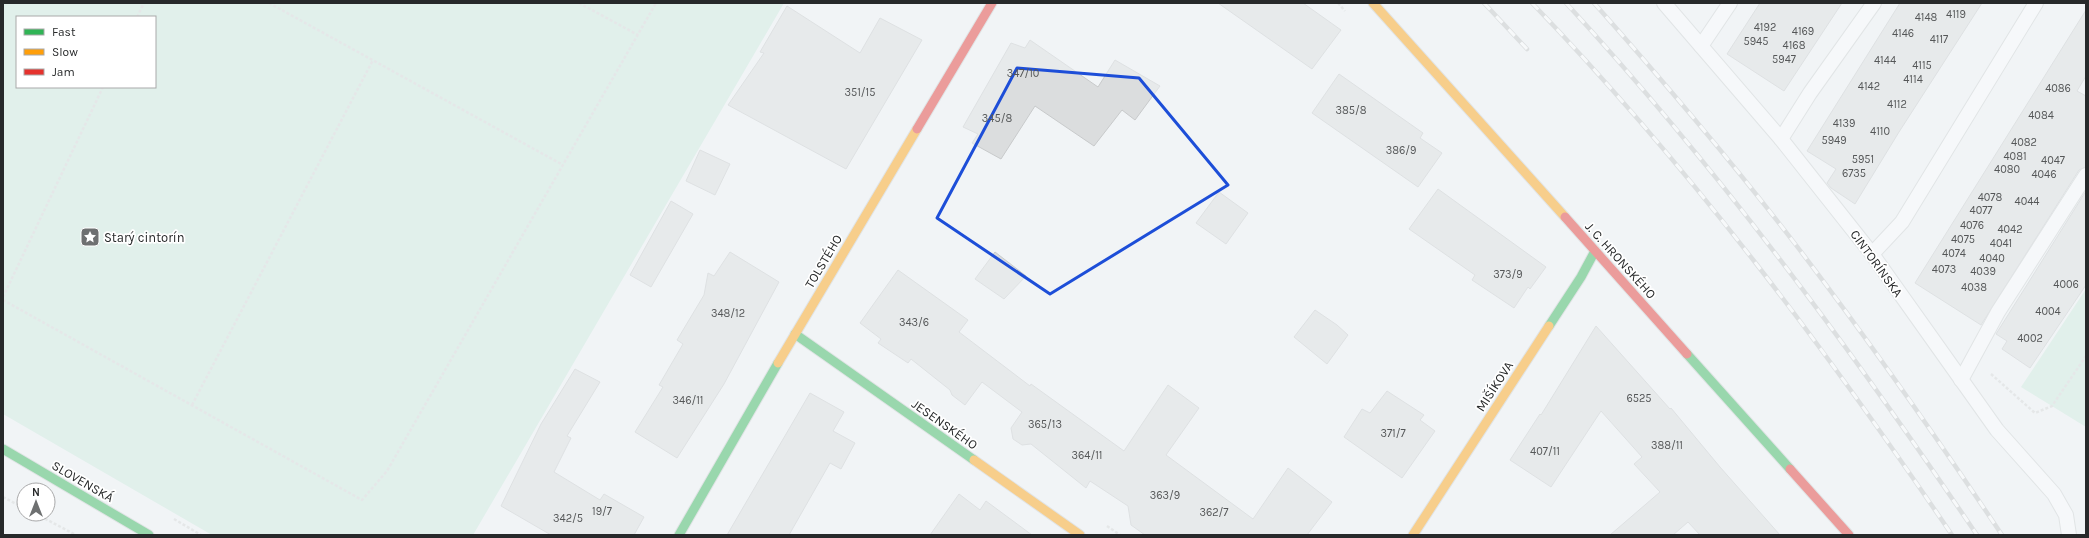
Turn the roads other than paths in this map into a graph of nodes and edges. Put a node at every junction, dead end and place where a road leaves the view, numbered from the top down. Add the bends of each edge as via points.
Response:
1 (992, 3) edge
2 (1372, 3) edge
3 (1664, 3) edge
4 (1730, 3) edge
5 (1874, 3) edge
6 (2036, 3) edge
7 (1701, 46) junction
8 (1781, 139) junction
9 (2086, 175) edge
10 (1595, 250) junction
11 (1872, 254) junction
12 (795, 334) junction
13 (1961, 380) junction
14 (3, 449) edge
15 (149, 535) edge
16 (679, 535) edge
17 (1080, 535) edge
18 (1413, 535) edge
19 (1849, 535) edge
20 (2069, 535) edge

1 - 12 street, TOLSTÉHO
2 - 10 street, J. C. HRONSKÉHO
3 - 7 lane, CINTORÍNSKA
4 - 7 lane
5 - 8 lane via 1810,93
6 - 11 lane via 1902,222
7 - 8 lane, CINTORÍNSKA
8 - 11 lane, CINTORÍNSKA
9 - 13 lane via 1998,312
10 - 18 street, MIŠÍKOVA via 1581,276
10 - 19 street, J. C. HRONSKÉHO
11 - 13 lane, CINTORÍNSKA
12 - 16 street, TOLSTÉHO
12 - 17 street, JESENSKÉHO
13 - 20 lane, CINTORÍNSKA via 1998,430 2054,494 2066,515
14 - 15 street, SLOVENSKÁ

